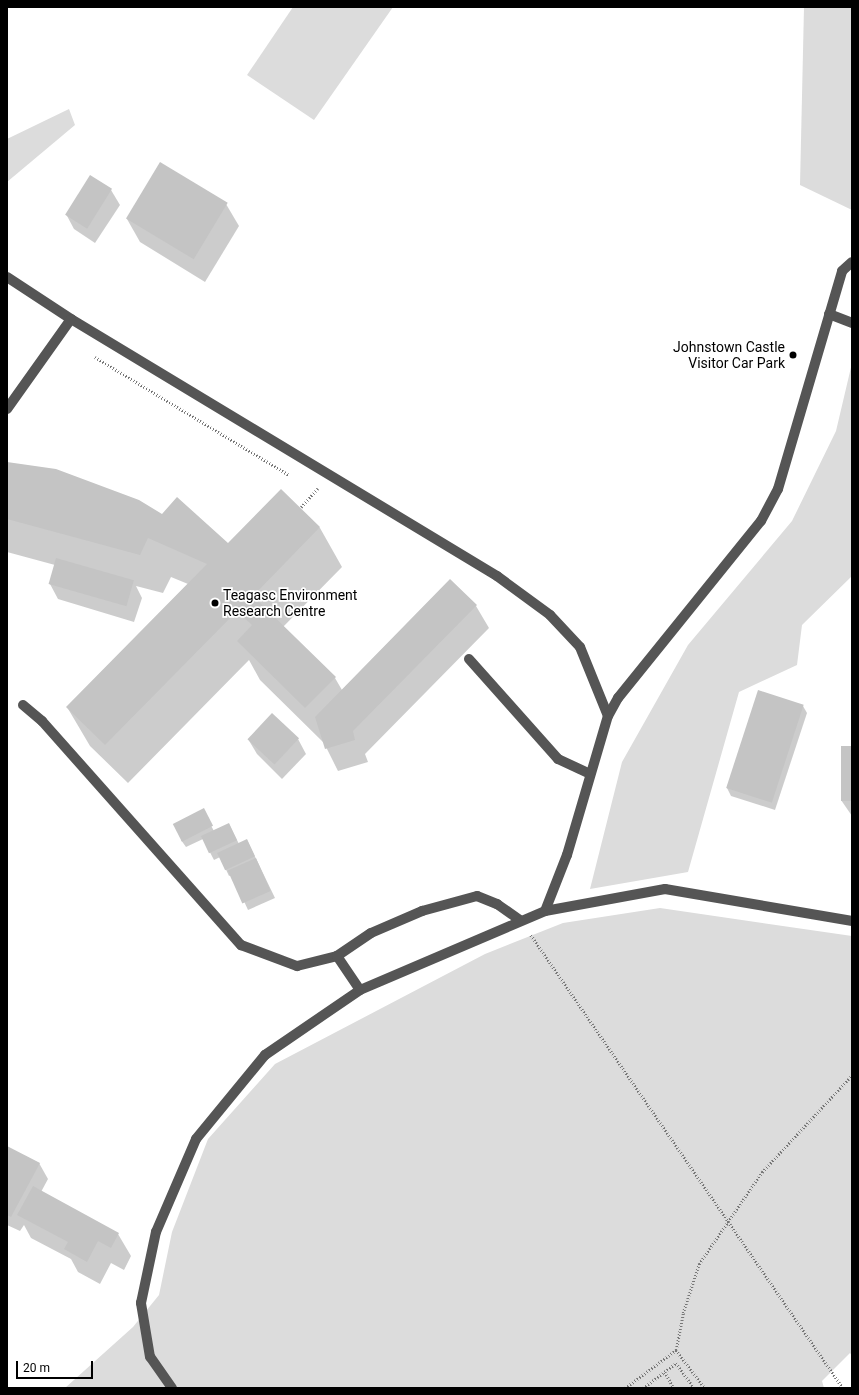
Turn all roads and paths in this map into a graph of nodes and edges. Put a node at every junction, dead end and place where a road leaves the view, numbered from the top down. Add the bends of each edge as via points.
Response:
1 (852, 262) edge
2 (7, 277) edge
3 (829, 314) junction
4 (71, 319) junction
5 (852, 323) edge
6 (92, 356) dead end
7 (7, 409) edge
8 (290, 475) dead end
9 (310, 486) dead end
10 (316, 490) dead end
11 (469, 659) dead end
12 (23, 705) dead end
13 (608, 716) junction
14 (590, 774) junction
15 (545, 911) junction
16 (520, 920) junction
17 (852, 921) edge
18 (337, 956) junction
19 (360, 990) junction
20 (852, 1075) edge
21 (730, 1220) junction
22 (676, 1350) junction
23 (665, 1372) junction
24 (172, 1388) edge
25 (625, 1388) edge
26 (643, 1388) edge
27 (674, 1388) edge
28 (694, 1388) edge
29 (704, 1388) edge
30 (843, 1388) edge

1 - 3 lane via 842,271
2 - 4 lane
3 - 5 lane
3 - 13 lane via 778,489 761,521 623,691
4 - 7 lane
4 - 13 lane via 497,576 550,615 580,647
6 - 8 path
9 - 10 path
11 - 14 lane via 558,759
12 - 18 lane via 42,721 241,945 297,966
13 - 14 lane
14 - 15 lane via 567,855
15 - 16 lane
15 - 17 lane via 665,889
16 - 18 lane via 497,904 477,896 422,911 386,926
16 - 19 lane
16 - 21 path
18 - 19 lane
19 - 24 lane via 265,1055 196,1139 156,1232 141,1303 150,1358
20 - 21 path via 762,1172
21 - 22 path via 699,1264 683,1313
21 - 30 path
22 - 25 path
22 - 29 path
23 - 26 path
23 - 27 path
23 - 28 path via 676,1363

